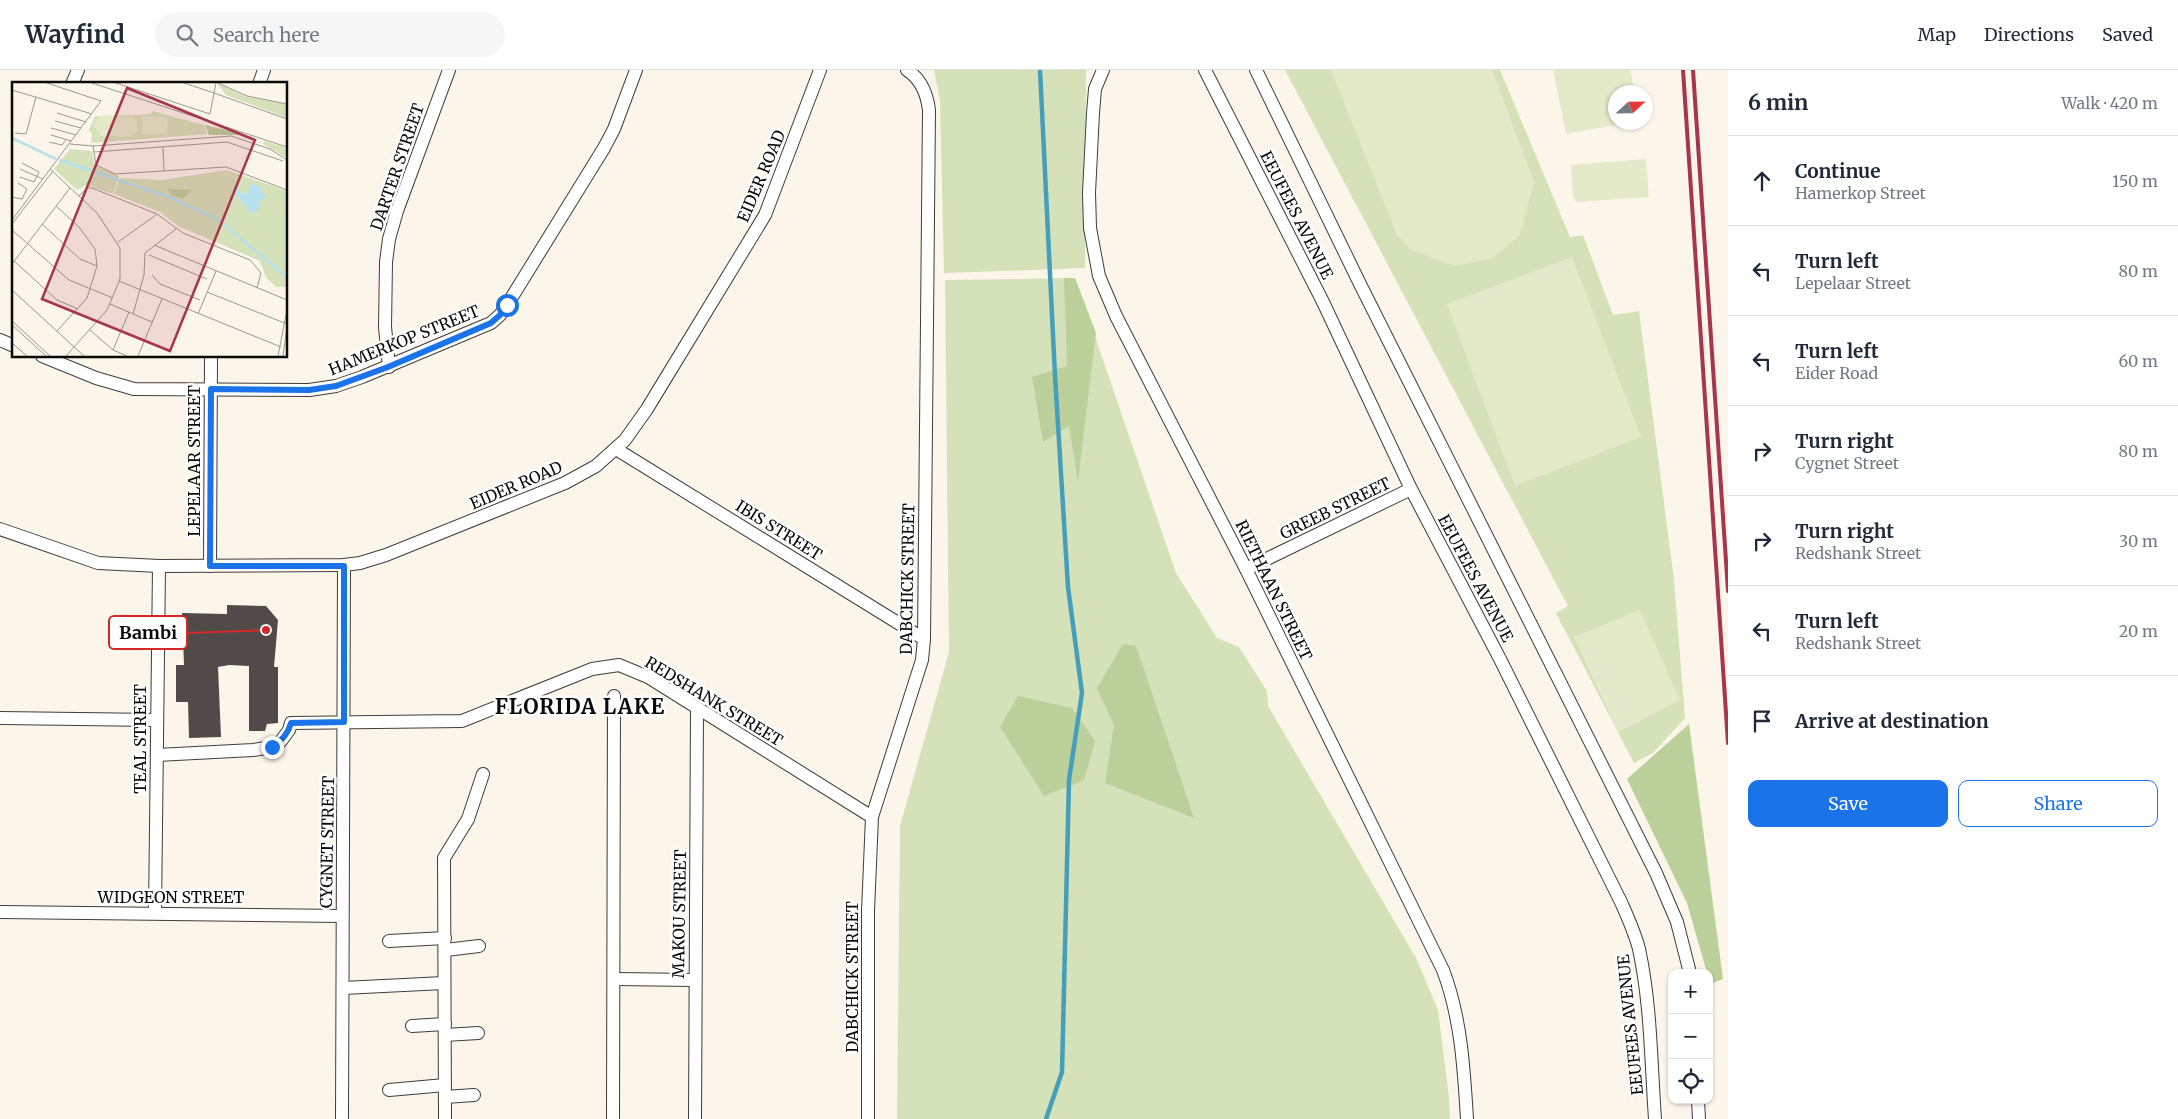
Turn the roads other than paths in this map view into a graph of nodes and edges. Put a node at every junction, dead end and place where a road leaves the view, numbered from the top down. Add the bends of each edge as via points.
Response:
1 (78, 70) edge
2 (264, 70) edge
3 (449, 70) edge
4 (636, 70) edge
5 (820, 70) edge
6 (907, 70) edge
7 (1103, 70) edge
8 (1205, 70) edge
9 (1256, 70) edge
10 (73, 82) edge
11 (260, 82) edge
12 (0, 340) edge
13 (12, 345) edge
14 (47, 358) edge
15 (211, 358) edge
16 (388, 367) junction
17 (211, 389) junction
18 (616, 449) junction
19 (1412, 489) junction
20 (0, 529) edge
21 (159, 566) junction
22 (210, 566) junction
23 (344, 566) junction
24 (1246, 569) junction
25 (924, 639) junction
26 (614, 696) dead end
27 (697, 708) junction
28 (0, 718) edge
29 (156, 720) junction
30 (344, 722) junction
31 (157, 755) junction
32 (483, 774) dead end
33 (872, 818) junction
34 (0, 912) edge
35 (155, 913) junction
36 (342, 916) junction
37 (389, 941) dead end
38 (446, 944) junction
39 (479, 946) dead end
40 (1689, 969) edge
41 (614, 979) junction
42 (695, 980) junction
43 (444, 983) junction
44 (343, 988) junction
45 (412, 1026) dead end
46 (445, 1030) junction
47 (478, 1033) dead end
48 (389, 1090) dead end
49 (445, 1091) junction
50 (474, 1095) dead end
51 (1698, 1104) edge
52 (342, 1119) edge
53 (445, 1119) edge
54 (613, 1119) edge
55 (695, 1119) edge
56 (868, 1119) edge
57 (1467, 1119) edge
58 (1656, 1119) edge
59 (1699, 1119) edge

1 - 10 street
2 - 11 street
3 - 16 street, DARTER STREET via 389,239 385,327
4 - 16 street, HAMERKOP STREET via 604,148 500,315 491,323
5 - 18 street, EIDER ROAD via 762,221 647,409
6 - 25 street, DABCHICK STREET via 921,84 929,110
7 - 24 street, RIETHAAN STREET via 1095,89 1089,193 1090,228 1099,276 1116,316
8 - 19 street, EEUFEES AVENUE via 1323,302
9 - 40 street, EEUFEES AVENUE via 1656,872 1677,922
12 - 13 street
14 - 17 street, HAMERKOP STREET via 128,388
15 - 17 street, LEPELAAR STREET
16 - 17 street, HAMERKOP STREET via 321,390
17 - 22 street, LEPELAAR STREET
18 - 23 street, EIDER ROAD via 583,474 526,500 386,555
18 - 25 street, IBIS STREET
19 - 24 street, GREEB STREET
19 - 58 street, EEUFEES AVENUE via 1634,931 1648,1016
20 - 21 street, EIDER ROAD via 98,563
21 - 22 street, EIDER ROAD
21 - 29 street, TEAL STREET
22 - 23 street, EIDER ROAD
23 - 30 street, CYGNET STREET
24 - 57 street, RIETHAAN STREET via 1443,970 1458,1025
25 - 33 street, DABCHICK STREET via 920,670
26 - 41 street
27 - 30 street, REDSHANK STREET via 648,677 619,666 607,666 592,669 462,721
27 - 33 street, REDSHANK STREET
27 - 42 street, MAKOU STREET
28 - 29 street
29 - 31 street, TEAL STREET
30 - 31 street, REDSHANK STREET via 291,723 281,741 265,748
30 - 36 street, CYGNET STREET
31 - 35 street, TEAL STREET
32 - 38 street via 471,814 444,858
33 - 56 street, DABCHICK STREET via 868,911
34 - 35 street, WIDGEON STREET
35 - 36 street, WIDGEON STREET
36 - 44 street, CYGNET STREET
37 - 38 street
38 - 39 street
38 - 43 street
41 - 42 street
41 - 54 street
42 - 55 street, MAKOU STREET
43 - 44 street
43 - 46 street
44 - 52 street, CYGNET STREET
45 - 46 street
46 - 47 street
46 - 49 street
48 - 49 street
49 - 50 street
49 - 53 street
51 - 59 street

